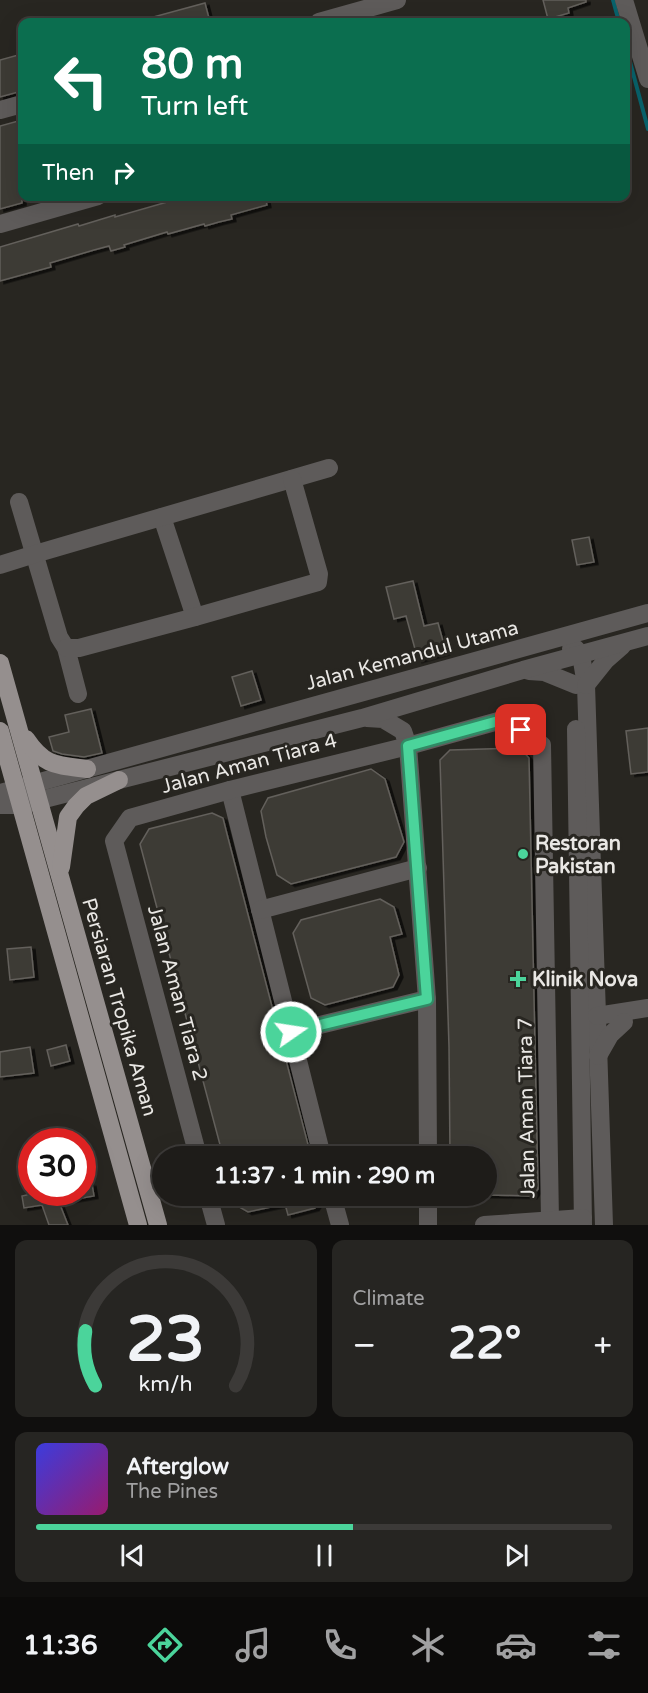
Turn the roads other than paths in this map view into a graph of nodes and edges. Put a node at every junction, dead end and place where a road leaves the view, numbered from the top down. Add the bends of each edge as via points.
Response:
1 (397, 0) edge
2 (624, 0) edge
3 (333, 18) edge
4 (629, 18) edge
5 (630, 20) edge
6 (648, 79) edge
7 (18, 105) edge
8 (0, 110) edge
9 (80, 201) edge
10 (0, 224) edge
11 (329, 468) dead end
12 (292, 479) junction
13 (19, 502) dead end
14 (162, 517) junction
15 (35, 554) junction
16 (0, 566) edge
17 (648, 613) edge
18 (195, 617) junction
19 (608, 624) junction
20 (648, 636) edge
21 (625, 643) junction
22 (530, 645) junction
23 (66, 648) junction
24 (577, 654) junction
25 (0, 663) edge
26 (523, 670) junction
27 (581, 685) junction
28 (78, 694) dead end
29 (362, 718) junction
30 (18, 727) junction
31 (0, 731) edge
32 (408, 746) junction
33 (87, 769) junction
34 (119, 780) junction
35 (230, 790) junction
36 (37, 792) junction
37 (12, 796) edge
38 (0, 805) edge
39 (114, 841) joint
40 (418, 868) junction
41 (60, 873) junction
42 (260, 910) junction
43 (596, 983) junction
44 (427, 999) junction
45 (579, 1005) junction
46 (648, 1008) edge
47 (626, 1017) junction
48 (648, 1018) edge
49 (595, 1022) junction
50 (291, 1032) junction
51 (579, 1038) junction
52 (598, 1057) junction
53 (195, 1146) edge
54 (320, 1146) edge
55 (428, 1146) edge
56 (211, 1206) edge
57 (335, 1206) edge
58 (428, 1206) edge
59 (550, 1220) junction
60 (160, 1221) edge
61 (583, 1221) edge
62 (138, 1225) edge
63 (216, 1225) edge
64 (340, 1225) edge
65 (428, 1225) edge
66 (484, 1225) edge
67 (604, 1225) edge

1 - 3 street
2 - 4 street
5 - 6 street
7 - 8 street
9 - 10 street
11 - 12 street
12 - 14 street
12 - 18 street via 318,582
13 - 15 street
14 - 15 street
14 - 18 street
15 - 16 street
15 - 23 street via 59,637
17 - 19 street
18 - 23 street via 80,648
19 - 22 street
19 - 24 street
20 - 21 street, Jalan Kemandul Utama
21 - 24 street, Jalan Kemandul Utama
21 - 27 street
22 - 24 street, Jalan Kemandul Utama
22 - 33 street, Jalan Kemandul Utama
23 - 28 street
24 - 26 street, Jalan Kemandul Utama
24 - 27 street
25 - 30 main road, Persiaran Tropika Aman
26 - 27 street via 544,672
26 - 29 street, Jalan Kemandul Utama
27 - 43 street
27 - 45 street
29 - 32 street via 383,719 403,731
29 - 34 street, Jalan Kemandul Utama
30 - 33 main road via 44,759
30 - 36 main road, Persiaran Tropika Aman
31 - 37 main road, Persiaran Tropika Aman
32 - 35 street, Jalan Aman Tiara 4
32 - 40 street
32 - 59 street, Jalan Aman Tiara 7 via 502,720 542,745
33 - 36 street, Jalan Kemandul Utama
34 - 36 street, Jalan Kemandul Utama
34 - 41 main road via 86,796 68,817
35 - 39 street, Jalan Aman Tiara 4 via 130,818
35 - 42 street
36 - 37 street, Jalan Kemandul Utama
36 - 41 main road, Persiaran Tropika Aman
37 - 38 street, Jalan Kemandul Utama
37 - 62 main road, Persiaran Tropika Aman
39 - 53 street, Jalan Aman Tiara 2
40 - 42 street
40 - 44 street
41 - 60 main road, Persiaran Tropika Aman
42 - 50 street
43 - 47 street via 601,996
43 - 49 street
44 - 50 street
44 - 55 street
45 - 49 street
45 - 51 street
46 - 47 street
47 - 48 street
47 - 49 street
47 - 52 street
49 - 51 street
49 - 52 street
50 - 54 street
51 - 61 street
52 - 67 street
56 - 63 street
57 - 64 street
58 - 65 street
59 - 61 street
59 - 66 street

